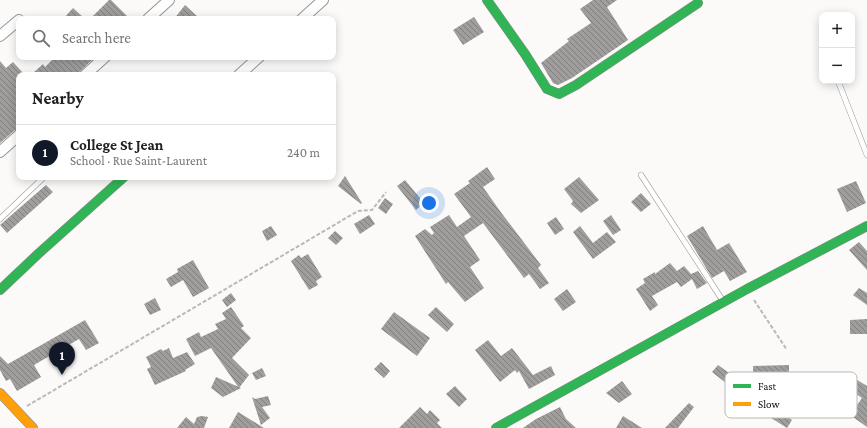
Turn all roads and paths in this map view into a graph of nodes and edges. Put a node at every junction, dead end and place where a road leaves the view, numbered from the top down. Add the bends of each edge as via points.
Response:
1 (169, 0) edge
2 (323, 0) edge
3 (487, 0) edge
4 (698, 3) dead end
5 (151, 16) edge
6 (305, 16) edge
7 (16, 23) edge
8 (0, 36) edge
9 (102, 60) edge
10 (256, 60) edge
11 (88, 72) edge
12 (242, 72) edge
13 (839, 84) edge
14 (16, 138) edge
15 (0, 152) edge
16 (867, 155) edge
17 (641, 175) dead end
18 (41, 180) edge
19 (121, 180) edge
20 (386, 192) dead end
21 (0, 219) edge
22 (867, 226) edge
23 (747, 289) junction
24 (0, 290) edge
25 (724, 302) junction
26 (787, 350) dead end
27 (0, 393) edge
28 (18, 411) junction
29 (33, 428) edge
30 (496, 428) edge

1 - 5 street
2 - 6 street
3 - 4 street via 547,88 559,94
7 - 8 street
9 - 11 street
10 - 12 street
13 - 16 lane
14 - 15 street
17 - 25 lane
18 - 21 lane
19 - 24 street
20 - 28 path via 372,210 358,211
22 - 23 street
23 - 25 street
23 - 26 path
25 - 30 street
27 - 28 street
28 - 29 street

